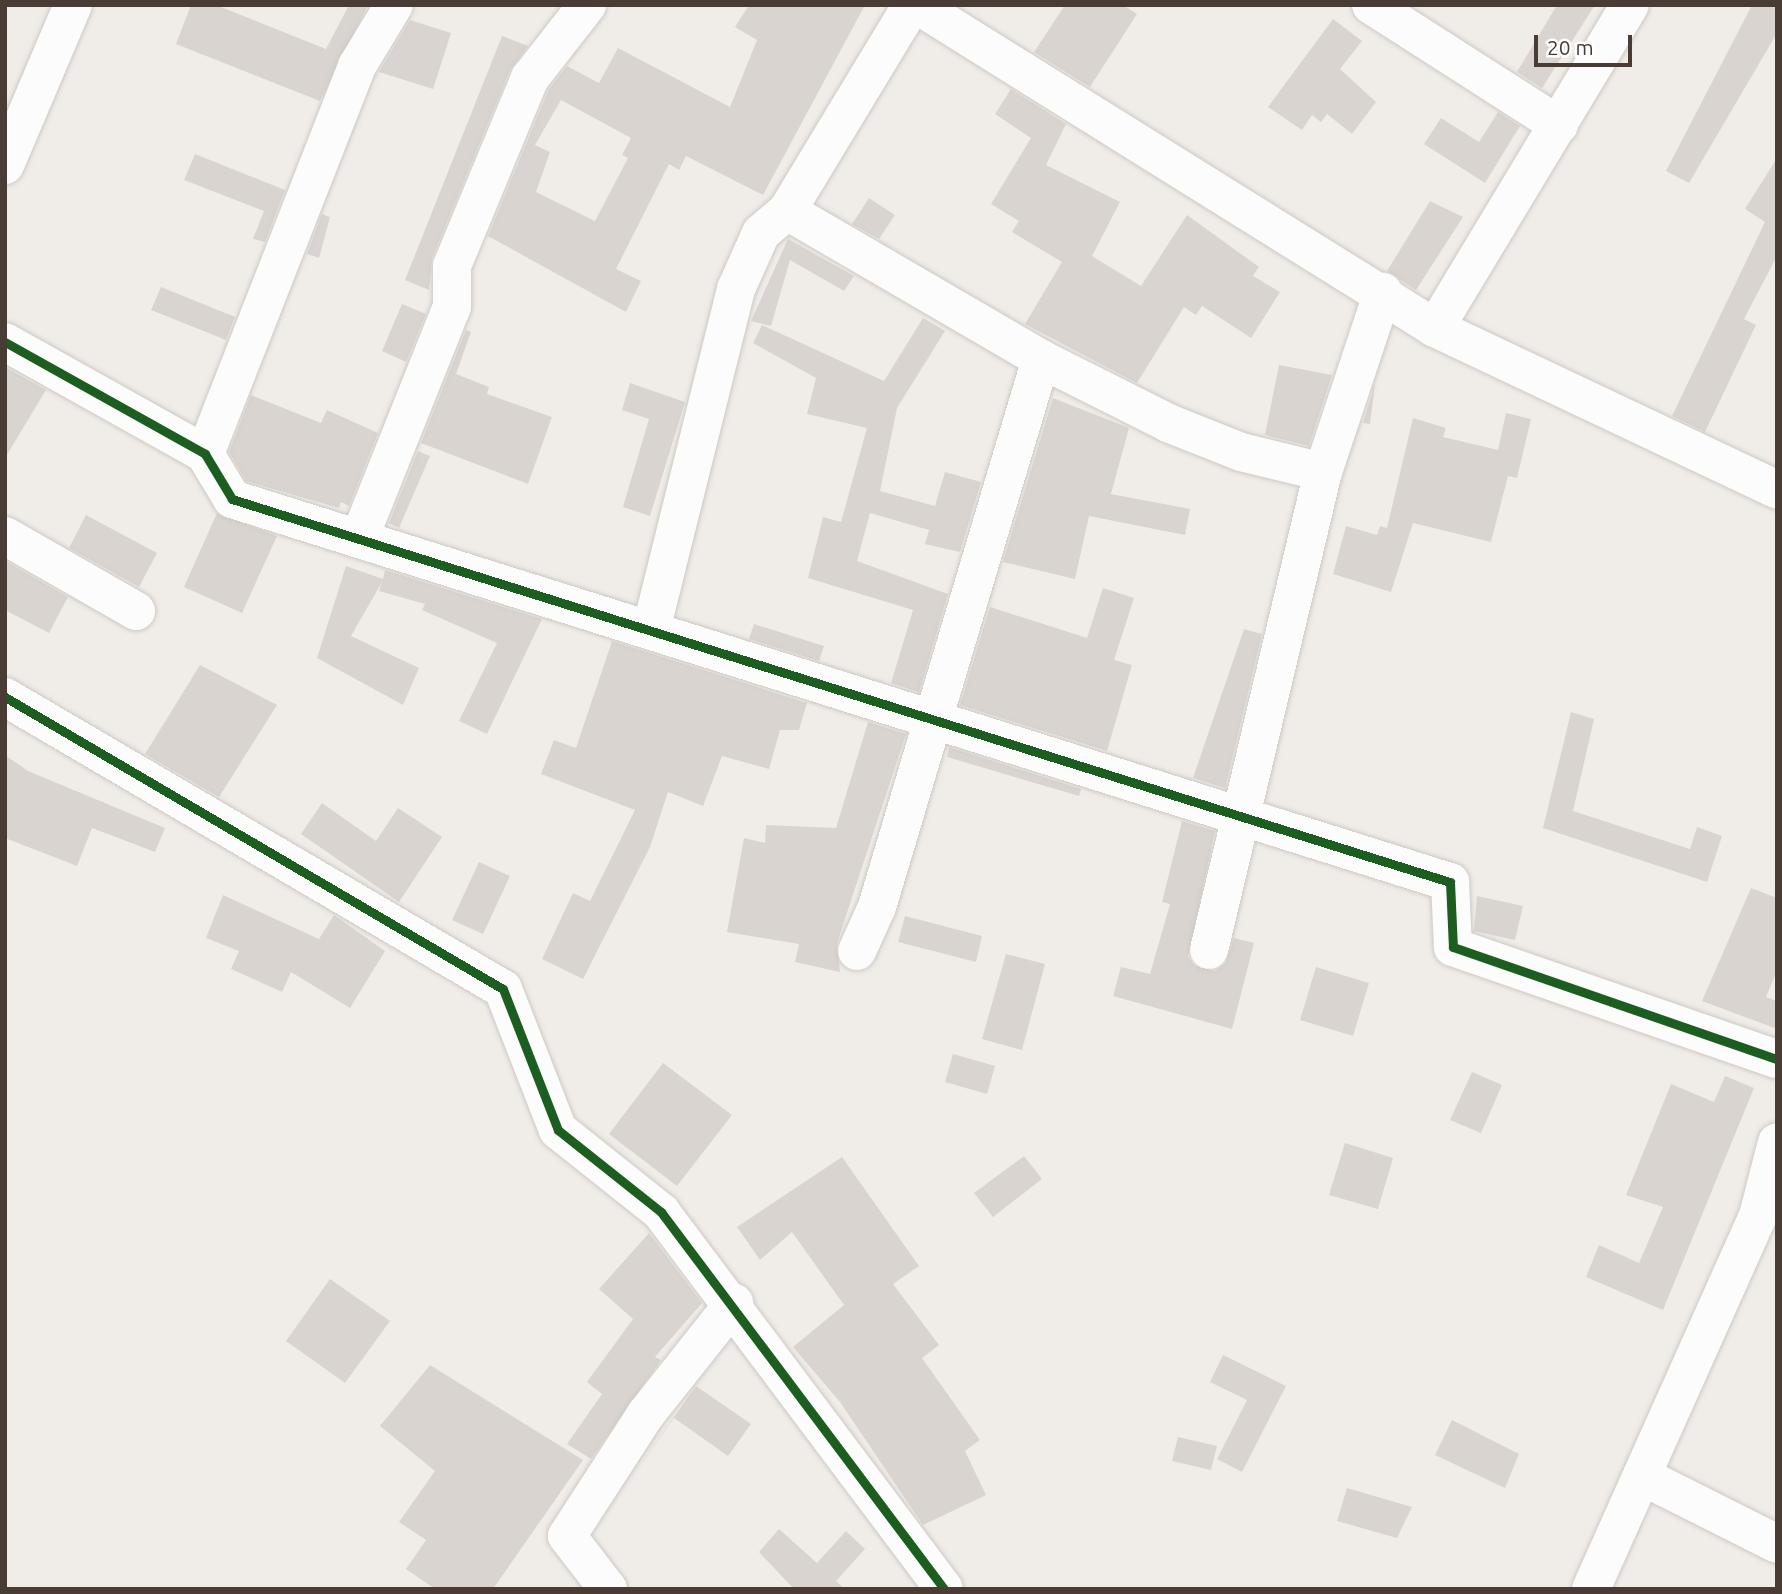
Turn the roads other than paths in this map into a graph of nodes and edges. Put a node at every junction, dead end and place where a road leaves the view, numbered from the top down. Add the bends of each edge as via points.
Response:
1 (73, 5) edge
2 (394, 5) edge
3 (587, 5) edge
4 (912, 5) edge
5 (917, 5) edge
6 (1371, 5) edge
7 (1630, 5) edge
8 (1559, 125) junction
9 (5, 166) edge
10 (787, 211) junction
11 (1383, 292) junction
12 (1435, 328) junction
13 (5, 342) edge
14 (1041, 359) junction
15 (205, 454) junction
16 (1324, 472) junction
17 (1777, 490) edge
18 (5, 536) edge
19 (359, 539) junction
20 (136, 611) dead end
21 (651, 630) junction
22 (5, 697) edge
23 (933, 718) junction
24 (1242, 815) junction
25 (1209, 950) dead end
26 (857, 951) dead end
27 (1777, 1059) edge
28 (1777, 1142) edge
29 (1768, 1221) edge
30 (734, 1303) junction
31 (1642, 1476) junction
32 (1777, 1544) edge
33 (608, 1589) edge
34 (944, 1589) edge
35 (1591, 1589) edge

1 - 9 street
2 - 15 street via 356,66
3 - 19 street via 530,78 452,266 452,307
4 - 10 street
5 - 11 street
6 - 8 street
7 - 8 street
8 - 12 street
10 - 14 street
10 - 21 street via 761,233 736,289
11 - 12 street
11 - 16 street
12 - 17 street
13 - 15 street
14 - 16 street via 1213,442
14 - 23 street
15 - 19 street via 232,499
16 - 24 street
18 - 20 street
19 - 21 street
21 - 23 street
22 - 30 street via 503,989 558,1130 661,1212
23 - 24 street
23 - 26 street via 877,907
24 - 25 street
24 - 27 street via 1450,882 1453,947
28 - 29 street
29 - 31 street
30 - 33 street via 646,1414 567,1536
30 - 34 street
31 - 32 street
31 - 35 street

